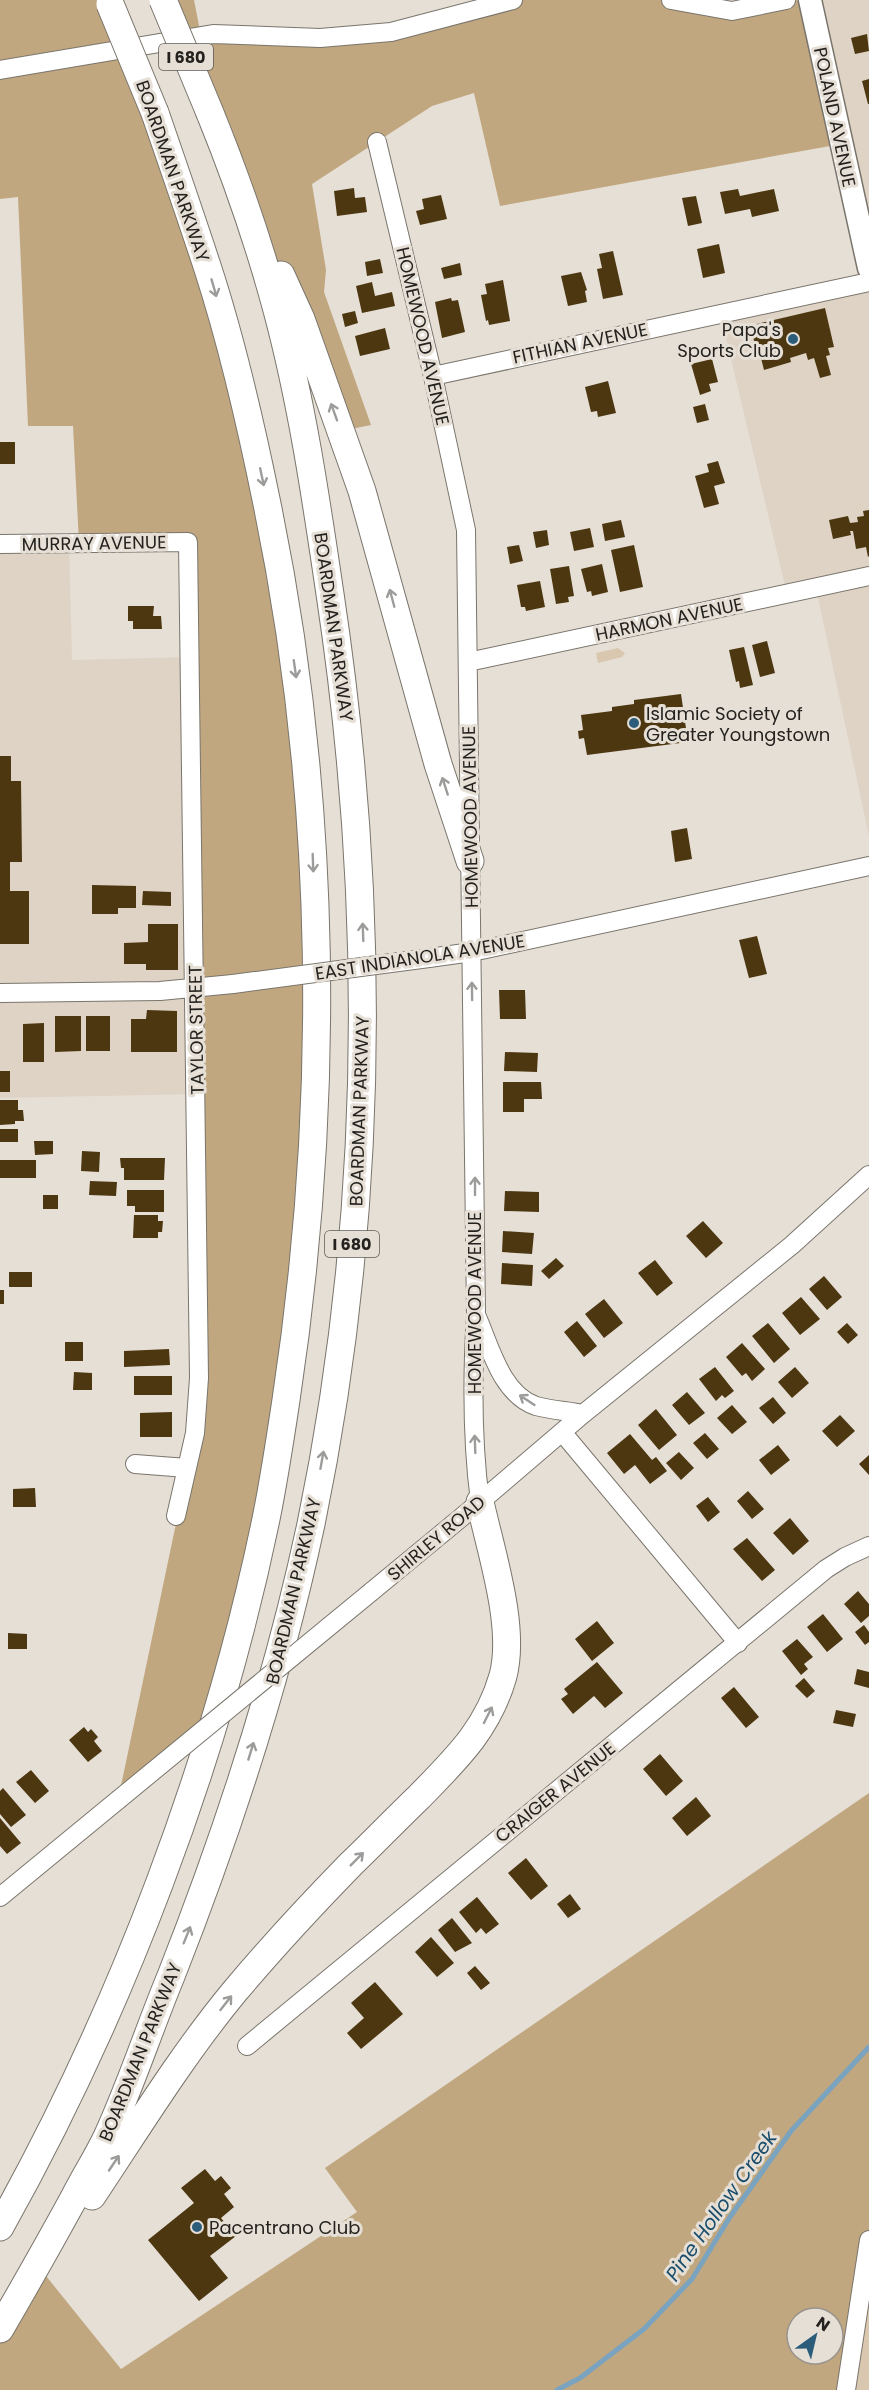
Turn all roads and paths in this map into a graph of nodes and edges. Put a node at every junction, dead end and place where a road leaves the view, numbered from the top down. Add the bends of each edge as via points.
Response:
1 (163, 0) edge
2 (513, 0) edge
3 (671, 0) edge
4 (786, 0) edge
5 (810, 0) edge
6 (110, 2) edge
7 (0, 70) edge
8 (377, 142) dead end
9 (223, 146) junction
10 (869, 268) edge
11 (869, 282) edge
12 (433, 376) junction
13 (188, 542) joint
14 (0, 544) edge
15 (869, 576) edge
16 (468, 662) junction
17 (470, 861) junction
18 (869, 866) edge
19 (472, 952) junction
20 (195, 988) junction
21 (0, 993) edge
22 (869, 1175) edge
23 (476, 1314) junction
24 (583, 1413) junction
25 (562, 1432) junction
26 (135, 1464) dead end
27 (188, 1468) junction
28 (480, 1502) junction
29 (176, 1516) dead end
30 (869, 1546) edge
31 (738, 1643) junction
32 (0, 1897) edge
33 (247, 2046) dead end
34 (0, 2227) edge
35 (869, 2240) edge
36 (0, 2329) edge
37 (0, 2334) edge
38 (846, 2390) edge

1 - 9 highway, BOARDMAN PARKWAY / I 680, bridge
2 - 7 street via 391,32 320,38 213,34
3 - 4 street via 732,11
5 - 10 main road, POLAND AVENUE
6 -> 34 highway, BOARDMAN PARKWAY / I 680, bridge via 155,113 209,272 268,506 288,621 313,853 317,1060 313,1164 298,1320 278,1454 228,1676 190,1799 149,1911 47,2138
8 - 12 street, HOMEWOOD AVENUE
17 -> 9 highway via 438,764 362,491 301,319
36 -> 9 highway, BOARDMAN PARKWAY / I 680 via 107,2137 196,1912 246,1768 270,1689 310,1525 336,1378 353,1238 360,1134 363,949 342,671 298,401 278,311
11 - 12 street, FITHIAN AVENUE
12 - 16 street, HOMEWOOD AVENUE via 466,530
13 - 14 street, MURRAY AVENUE
13 - 20 street, TAYLOR STREET
15 - 16 street, HARMON AVENUE
16 - 17 street, HOMEWOOD AVENUE
17 - 19 street, HOMEWOOD AVENUE
18 - 19 street, EAST INDIANOLA AVENUE
19 - 20 street, EAST INDIANOLA AVENUE, bridge
23 -> 19 street, HOMEWOOD AVENUE
20 - 21 street, EAST INDIANOLA AVENUE
20 - 27 street, TAYLOR STREET via 199,1378
22 - 24 street, SHIRLEY ROAD via 792,1245
24 -> 23 street via 535,1406 514,1390 502,1375
28 -> 23 street, HOMEWOOD AVENUE via 473,1366
24 - 25 street, SHIRLEY ROAD
25 - 28 street, SHIRLEY ROAD
25 - 31 street
26 - 27 street
27 - 29 street, TAYLOR STREET
28 - 32 street, SHIRLEY ROAD, bridge
37 -> 28 highway via 193,2046 233,1994 349,1867 457,1758 482,1726 501,1683 507,1649 503,1607
30 - 31 street, CRAIGER AVENUE via 826,1569
31 - 33 street, CRAIGER AVENUE
35 - 38 street

